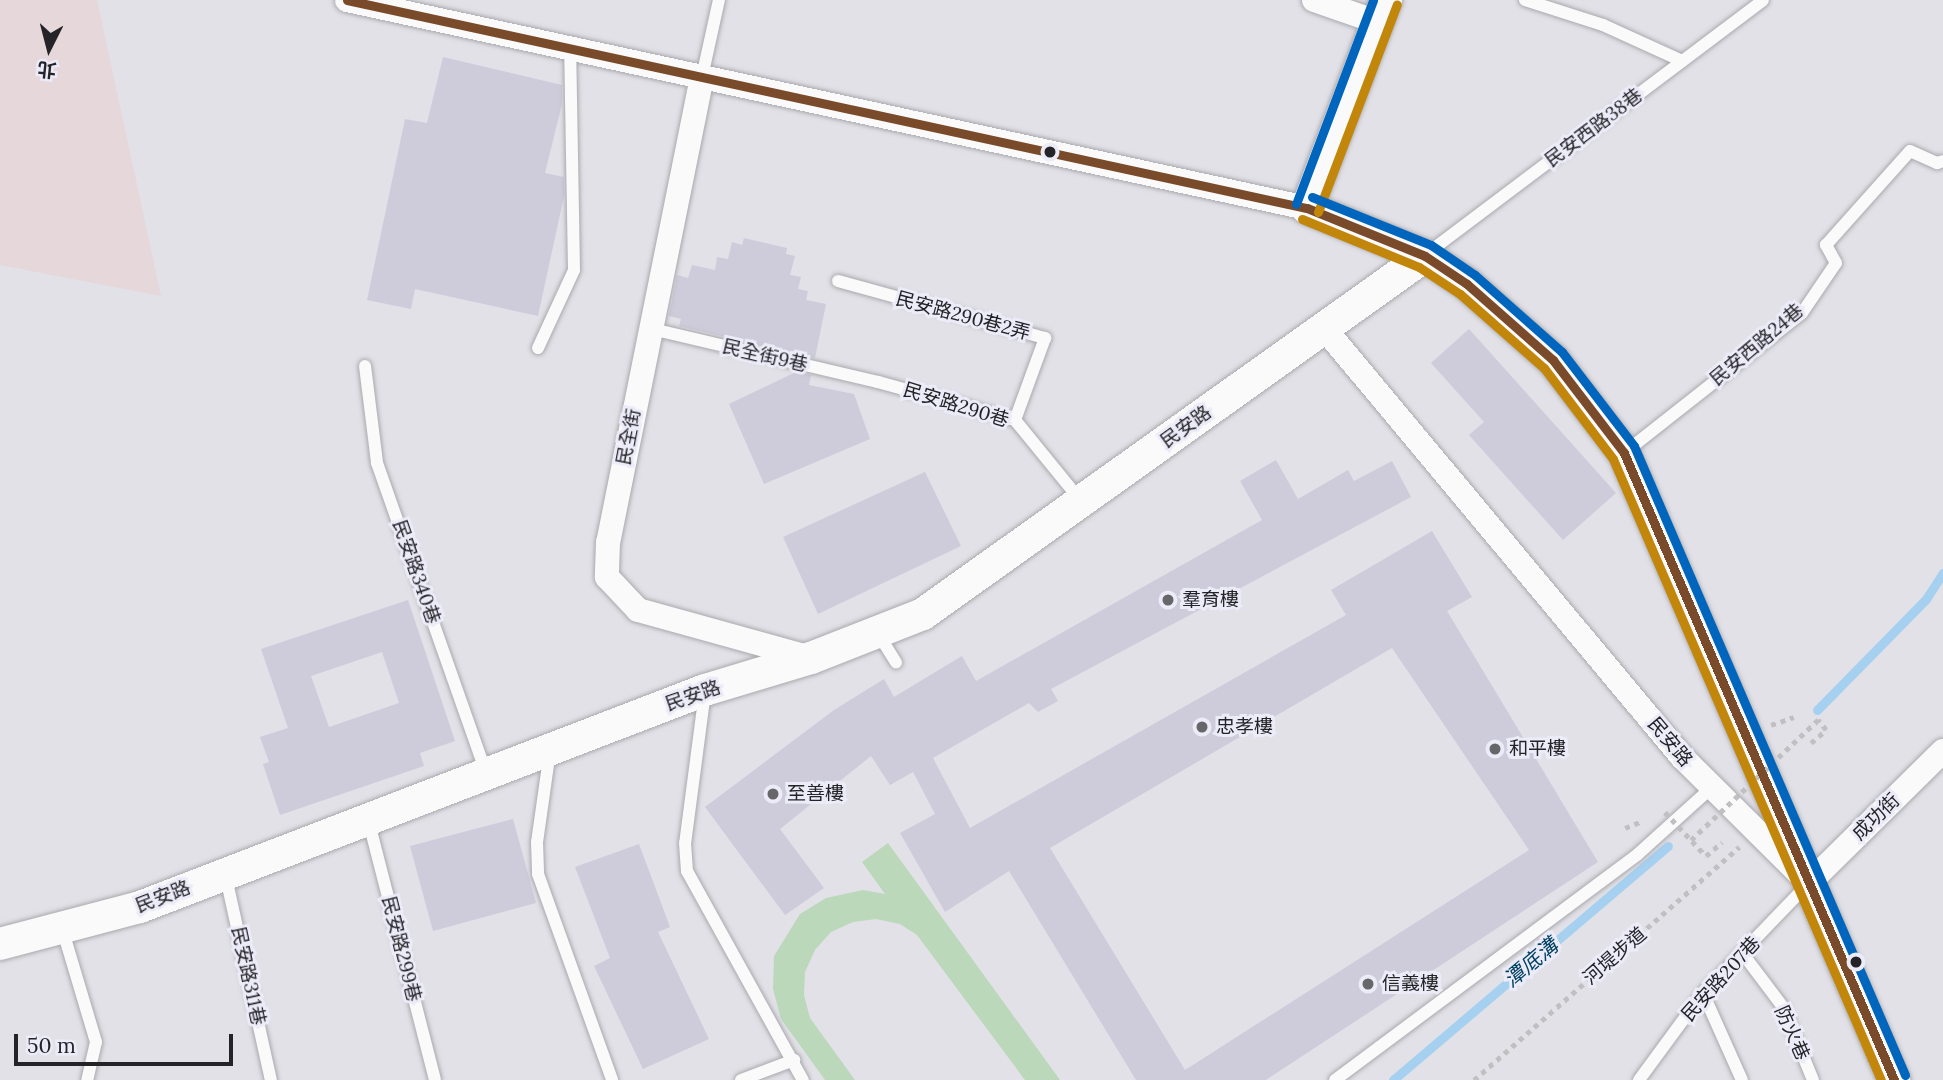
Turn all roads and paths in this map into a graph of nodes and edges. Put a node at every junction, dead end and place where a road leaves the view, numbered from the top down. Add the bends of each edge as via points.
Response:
1 (347, 0) edge
2 (719, 0) edge
3 (1314, 0) edge
4 (1525, 0) edge
5 (1763, 0) edge
6 (1382, 11) edge
7 (570, 49) junction
8 (1682, 61) junction
9 (702, 77) junction
10 (1943, 161) edge
11 (1307, 208) junction
12 (1425, 256) junction
13 (838, 281) dead end
14 (1324, 328) junction
15 (652, 329) junction
16 (538, 348) dead end
17 (365, 366) dead end
18 (878, 382) joint
19 (1015, 420) junction
20 (1624, 453) junction
21 (1082, 502) junction
22 (877, 632) junction
23 (811, 658) junction
24 (896, 663) dead end
25 (705, 690) junction
26 (1811, 743) dead end
27 (551, 748) junction
28 (1943, 751) edge
29 (486, 772) junction
30 (1710, 789) junction
31 (1665, 811) dead end
32 (367, 819) junction
33 (1755, 832) junction
34 (1691, 840) dead end
35 (1722, 842) dead end
36 (225, 873) junction
37 (1809, 883) junction
38 (62, 928) junction
39 (0, 944) edge
40 (1743, 954) junction
41 (1703, 993) junction
42 (794, 1060) junction
43 (87, 1080) edge
44 (271, 1080) edge
45 (435, 1080) edge
46 (612, 1080) edge
47 (741, 1080) edge
48 (803, 1080) edge
49 (1335, 1080) edge
50 (1474, 1080) edge
51 (1639, 1080) edge
52 (1742, 1080) edge
53 (1813, 1080) edge
54 (1894, 1080) edge

1 - 7 street
2 - 9 lane
3 - 6 street
4 - 8 lane via 1603,25
5 - 8 lane, 民安西路38巷
6 - 11 street
7 - 9 street
7 - 16 lane via 574,270
8 - 12 lane, 民安西路38巷
9 - 11 street
9 - 15 street, 民全街
10 - 20 lane, 民安西路24巷 via 1937,163 1910,151 1826,245 1836,263 1801,313
11 - 12 street
12 - 14 street, 民安路
12 - 20 street via 1467,284 1553,360
13 - 19 lane, 民安路290巷2弄 via 1045,338
14 - 21 street, 民安路
14 - 30 street, 民安路
15 - 18 lane, 民全街9巷
15 - 23 street, 民全街 via 608,542 607,577 638,610
17 - 29 lane, 民安路340巷 via 377,463
18 - 19 lane, 民安路290巷
19 - 21 lane, 民安路290巷
20 - 37 street
21 - 22 street, 民安路 via 923,614
22 - 23 street, 民安路
22 - 24 lane
23 - 25 street, 民安路
25 - 27 street, 民安路
25 - 42 lane via 685,843 687,871
26 - 34 path, bridge via 1826,730 1818,720
27 - 29 street, 民安路
27 - 46 lane via 537,842 538,874
28 - 37 street, 成功街
29 - 32 street, 民安路
30 - 33 street, 民安路
30 - 49 lane via 1638,855
31 - 35 path, bridge via 1706,856
32 - 36 street, 民安路
32 - 45 lane, 民安路299巷
33 - 37 street, 民安路
33 - 50 path, 河堤步道
36 - 38 street, 民安路 via 140,906
36 - 44 lane, 民安路311巷
37 - 40 lane, 民安路207巷
37 - 54 street, 民安路
38 - 39 street, 民安路
38 - 43 lane via 96,1042
40 - 41 lane, 民安路207巷
40 - 53 lane, 防火巷 via 1783,1007
41 - 51 lane, 民安路207巷
41 - 52 lane
42 - 47 lane
42 - 48 lane

